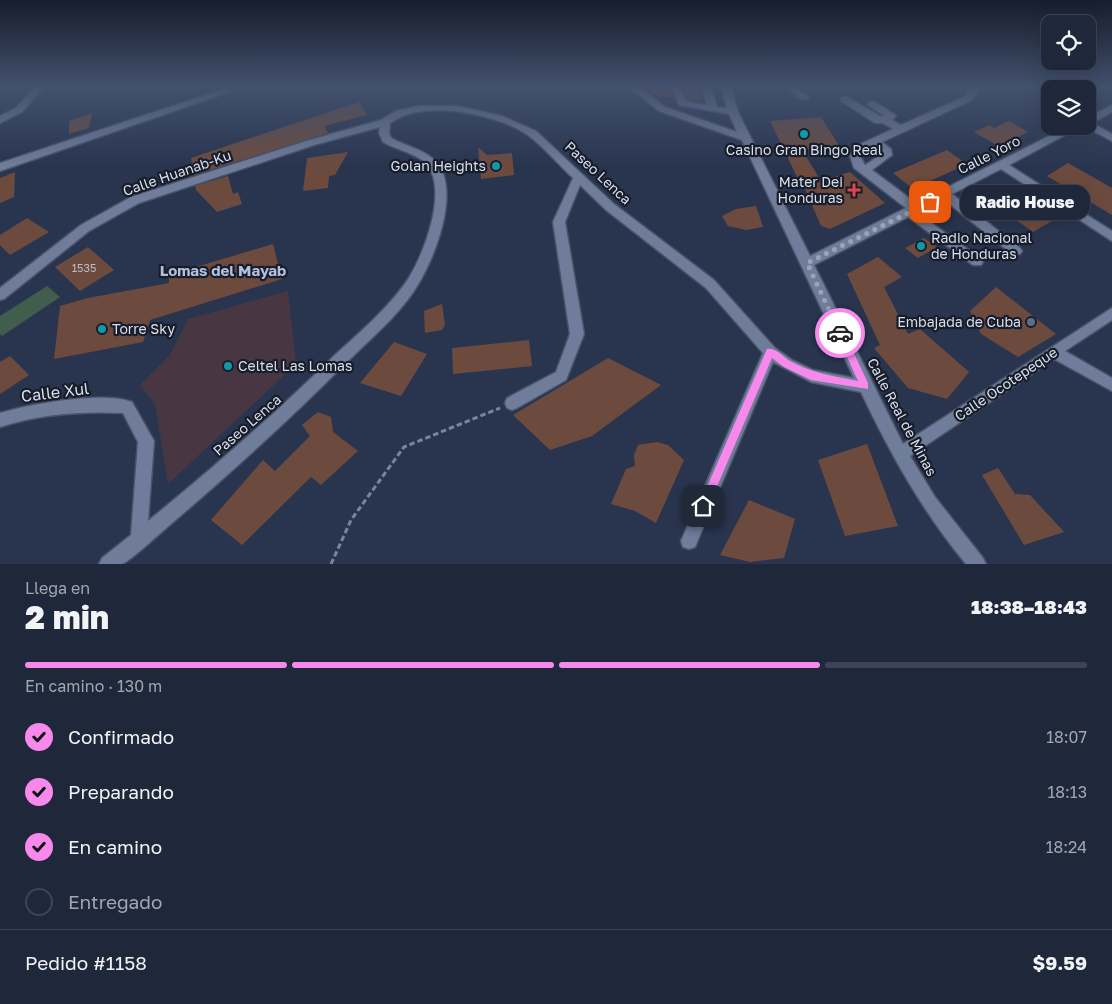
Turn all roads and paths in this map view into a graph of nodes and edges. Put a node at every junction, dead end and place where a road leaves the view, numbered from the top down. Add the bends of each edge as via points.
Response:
1 (13, 113) edge
2 (159, 113) edge
3 (399, 113) edge
4 (484, 113) edge
5 (675, 113) edge
6 (734, 113) edge
7 (867, 113) edge
8 (887, 113) edge
9 (934, 113) edge
10 (0, 120) edge
11 (886, 120) junction
12 (385, 122) junction
13 (900, 129) junction
14 (1096, 129) edge
15 (1060, 135) edge
16 (746, 138) junction
17 (1112, 138) edge
18 (875, 141) junction
19 (1002, 165) junction
20 (0, 166) edge
21 (865, 170) junction
22 (578, 178) junction
23 (944, 194) junction
24 (912, 210) junction
25 (1112, 237) edge
26 (1016, 251) dead end
27 (977, 262) dead end
28 (807, 263) junction
29 (0, 295) edge
30 (1112, 313) edge
31 (770, 352) junction
32 (1054, 352) junction
33 (865, 386) junction
34 (1112, 386) edge
35 (512, 403) joint
36 (0, 420) edge
37 (900, 454) junction
38 (139, 539) junction
39 (688, 541) dead end
40 (108, 564) edge
41 (331, 564) edge
42 (977, 564) edge

1 - 10 street
2 - 20 street
3 - 12 street, Paseo Lenca
4 - 22 street, Paseo Lenca via 532,133
5 - 16 street
6 - 16 street, Calle Real de Minas
7 - 11 street via 879,121
8 - 11 street via 891,116
9 - 13 street
11 - 13 street
12 - 29 street, Calle Huanab-Ku via 135,200 85,228
12 - 38 street, Paseo Lenca via 387,140 429,160 439,180 440,207 416,277 396,303 305,395
13 - 18 street
14 - 17 street
15 - 19 street, Calle Yoro
16 - 28 street, Calle Real de Minas
18 - 21 street via 860,148 855,156 858,165
18 - 21 street via 887,151 887,155
19 - 23 street, Calle Yoro
19 - 25 street
21 - 24 street
22 - 31 street, Paseo Lenca via 610,207 710,284
22 - 35 street via 559,222 577,334 562,376
23 - 24 street, Calle Yoro
23 - 26 street
24 - 27 street
24 - 28 street, Calle Yoro
28 - 33 street, Calle Real de Minas
30 - 32 street, Calle Ocotepeque
31 - 33 street, Paseo Lenca via 811,376
31 - 39 street
32 - 34 street
32 - 37 street, Calle Ocotepeque
33 - 37 street, Calle Real de Minas
35 - 41 path via 404,447 351,520
36 - 38 street, Calle Xul via 17,414 91,404 127,407 146,441
37 - 42 street, Calle Real de Minas via 955,540
38 - 40 street

